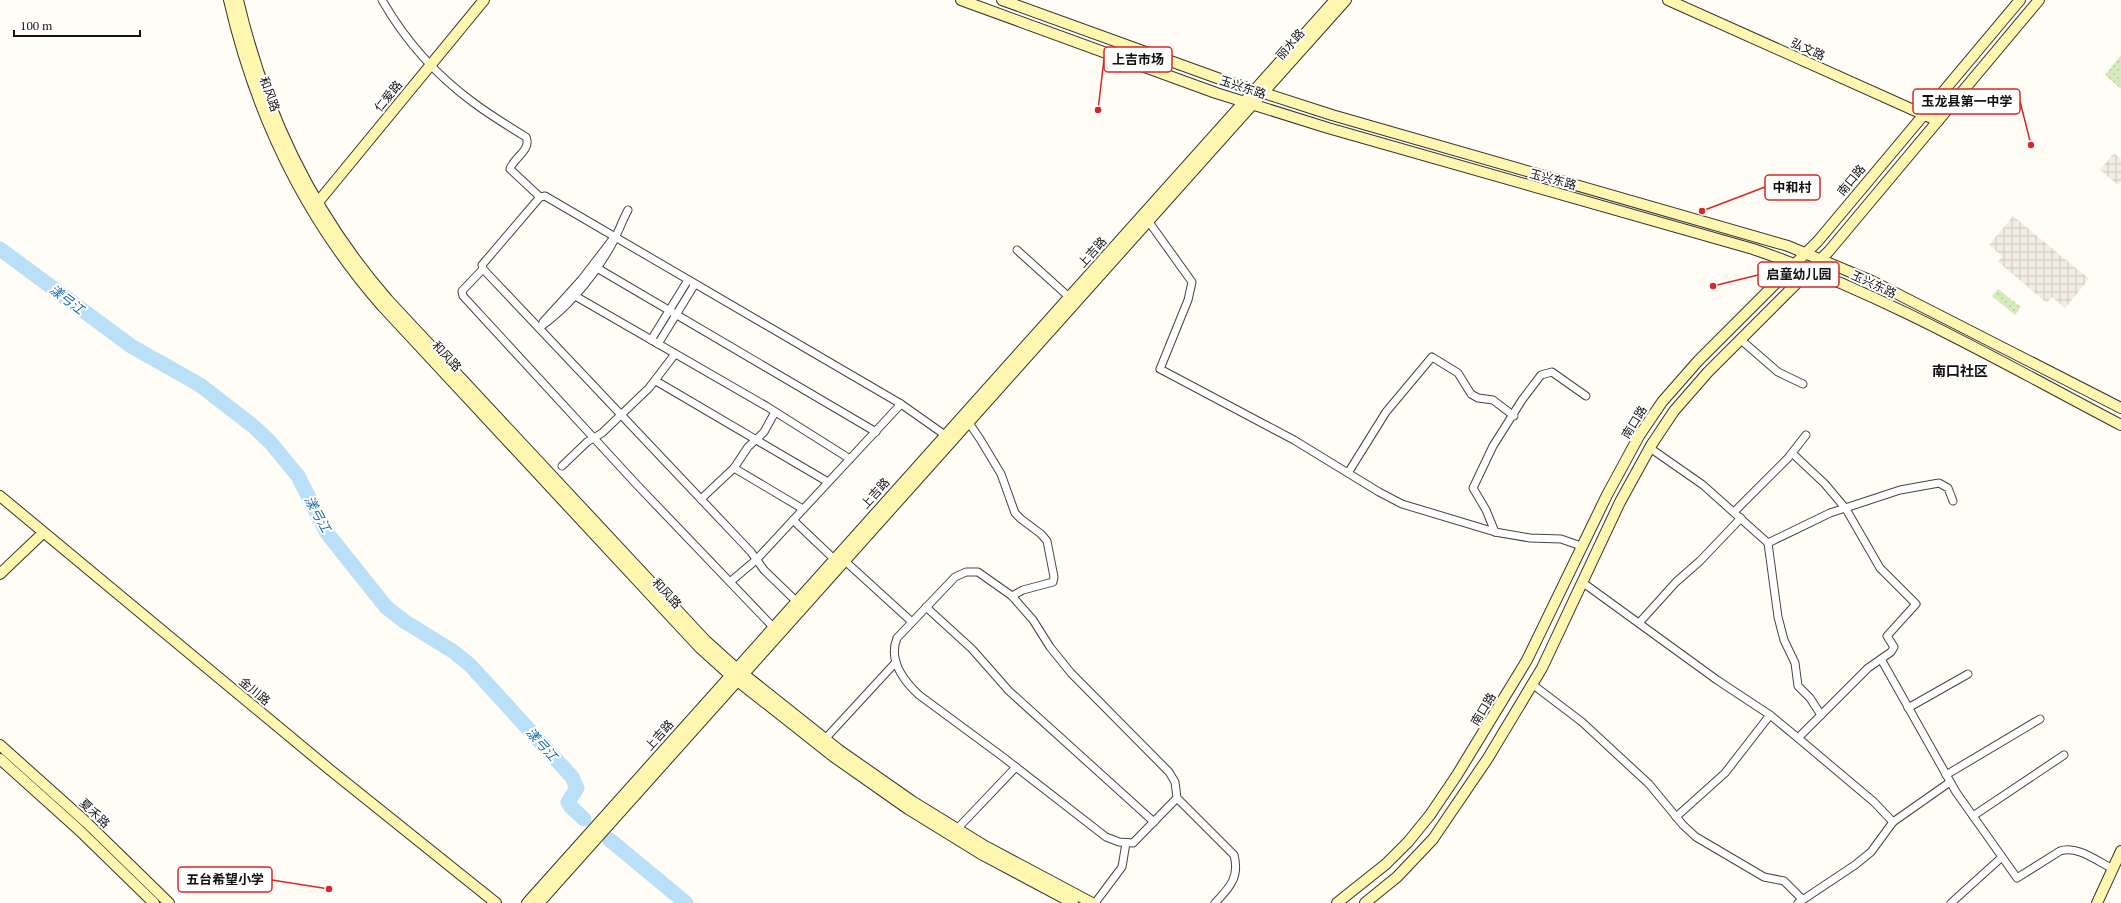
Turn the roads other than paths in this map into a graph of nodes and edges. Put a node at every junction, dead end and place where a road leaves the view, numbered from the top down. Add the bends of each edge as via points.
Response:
1 (229, 0) edge
2 (238, 0) edge
3 (382, 0) edge
4 (484, 0) edge
5 (961, 0) edge
6 (1002, 0) edge
7 (1335, 0) edge
8 (1346, 0) edge
9 (1668, 0) edge
10 (2020, 0) edge
11 (2040, 0) edge
12 (1683, 3) edge
13 (431, 64) junction
14 (1259, 92) junction
15 (1249, 103) junction
16 (1923, 114) junction
17 (1938, 121) junction
18 (540, 197) junction
19 (315, 206) junction
20 (628, 210) dead end
21 (1149, 222) junction
22 (615, 237) junction
23 (1017, 250) dead end
24 (1806, 253) junction
25 (1822, 259) junction
26 (1796, 264) junction
27 (597, 268) junction
28 (483, 269) junction
29 (1811, 270) junction
30 (688, 280) junction
31 (695, 284) junction
32 (572, 295) junction
33 (1069, 297) junction
34 (669, 310) junction
35 (676, 315) junction
36 (539, 328) junction
37 (651, 340) junction
38 (1741, 340) junction
39 (658, 344) junction
40 (675, 354) junction
41 (656, 381) junction
42 (1803, 384) dead end
43 (1586, 396) dead end
44 (901, 404) junction
45 (2121, 408) edge
46 (775, 412) junction
47 (621, 415) junction
48 (1514, 416) junction
49 (968, 423) junction
50 (2121, 425) edge
51 (876, 432) junction
52 (945, 435) junction
53 (1806, 435) dead end
54 (594, 438) junction
55 (756, 440) junction
56 (1650, 448) junction
57 (1792, 453) junction
58 (850, 459) junction
59 (562, 466) dead end
60 (734, 468) junction
61 (1348, 473) junction
62 (828, 482) junction
63 (0, 496) edge
64 (701, 499) junction
65 (1953, 501) dead end
66 (803, 509) junction
67 (1846, 509) junction
68 (1734, 512) junction
69 (1741, 518) junction
70 (793, 520) junction
71 (43, 532) junction
72 (1495, 532) junction
73 (1768, 543) junction
74 (1581, 546) junction
75 (834, 559) junction
76 (756, 560) junction
77 (845, 561) junction
78 (0, 574) edge
79 (730, 582) junction
80 (1582, 582) junction
81 (1012, 596) junction
82 (796, 601) junction
83 (926, 607) junction
84 (912, 622) junction
85 (1639, 623) junction
86 (773, 627) junction
87 (1881, 659) junction
88 (896, 662) junction
89 (737, 673) junction
90 (1968, 674) dead end
91 (1532, 684) junction
92 (1908, 708) junction
93 (1770, 715) junction
94 (1821, 715) junction
95 (2040, 719) dead end
96 (1798, 738) junction
97 (825, 739) junction
98 (0, 745) edge
99 (2064, 755) dead end
100 (0, 759) edge
101 (1016, 767) junction
102 (1946, 775) junction
103 (1950, 782) junction
104 (1177, 798) junction
105 (1973, 816) junction
106 (1676, 817) junction
107 (1154, 822) junction
108 (1893, 822) junction
109 (958, 829) junction
110 (1126, 843) junction
111 (2121, 851) edge
112 (2002, 857) junction
113 (2112, 869) junction
114 (1800, 901) edge
115 (154, 903) edge
116 (169, 903) edge
117 (496, 903) edge
118 (527, 903) edge
119 (539, 903) edge
120 (1073, 903) edge
121 (1094, 903) edge
122 (1215, 903) edge
123 (1338, 903) edge
124 (1365, 903) edge
125 (1951, 903) edge
126 (2097, 903) edge

1 - 19 main road, 和风路 via 242,52 261,107 280,150
2 - 19 main road, 和风路 via 269,104
3 - 13 street via 403,33
4 - 13 main road, 仁爱路
5 - 15 main road, 玉兴东路
6 - 14 main road, 玉兴东路
7 - 14 main road, 丽水路
8 - 14 main road, 丽水路
9 - 12 main road, 弘文路
10 - 16 main road, 南口路
11 - 17 main road
12 - 16 main road, 弘文路
13 - 18 street via 474,103 526,137 526,147 510,169
13 - 19 main road, 仁爱路
14 - 15 main road, 丽水路
14 - 24 main road, 玉兴东路 via 1408,138 1752,234
15 - 21 main road, 上吉路
15 - 26 main road, 玉兴东路 via 1396,148 1753,249
15 - 33 main road, 上吉路
16 - 17 main road, 弘文路
16 - 24 main road, 南口路
17 - 25 main road
18 - 22 street via 545,196
18 - 28 street via 482,265
19 - 89 main road, 和风路 via 388,300
20 - 22 street
21 - 49 main road, 上吉路
21 - 61 street via 1192,282 1188,300 1160,369 1294,440
22 - 27 street
22 - 30 street
22 - 32 street via 605,247
23 - 33 street
24 - 25 main road, 玉兴东路
24 - 26 main road, 南口路
25 - 29 main road
25 - 45 main road, 玉兴东路 via 1904,296
26 - 29 main road, 玉兴东路
26 - 74 main road, 南口路 via 1694,366 1662,402 1639,436
27 - 32 street
27 - 34 street
28 - 36 street
28 - 54 street via 462,291 463,296
29 - 38 main road
29 - 50 main road, 玉兴东路 via 1898,309
30 - 31 street
30 - 34 street
31 - 35 street
31 - 44 street
32 - 36 street
32 - 37 street
33 - 52 main road, 上吉路
34 - 35 street
34 - 37 street
35 - 39 street
35 - 51 street
36 - 47 street
37 - 39 street
38 - 42 street via 1778,372
38 - 56 main road via 1685,398
39 - 40 street
40 - 41 street
40 - 46 street
41 - 47 street
41 - 55 street
43 - 48 street via 1552,372 1547,373 1535,381
44 - 51 street
44 - 52 street
46 - 55 street via 764,432
46 - 58 street
47 - 54 street
47 - 64 street
48 - 61 street via 1493,400 1478,398 1471,394 1458,372 1432,357 1386,412
48 - 72 street via 1493,446 1473,488
49 - 77 main road, 上吉路
49 - 81 street via 984,444 1001,474 1015,512 1042,534 1049,548 1053,582 1023,590
51 - 58 street
52 - 75 main road, 上吉路
53 - 57 street
54 - 59 street
54 - 79 street
55 - 60 street
55 - 62 street
56 - 68 street via 1703,485
56 - 80 main road via 1620,502
57 - 67 street via 1815,473
57 - 68 street
58 - 62 street
60 - 64 street
60 - 66 street
61 - 72 street via 1402,504
62 - 66 street
63 - 71 main road, 金川路
64 - 76 street
65 - 67 street via 1948,488 1939,483 1900,490
66 - 70 street
67 - 73 street via 1830,513
67 - 87 street via 1880,568 1916,604 1887,636 1894,647
68 - 69 street
69 - 73 street
69 - 85 street via 1676,582
70 - 75 street
70 - 76 street
71 - 78 main road
71 - 117 main road, 金川路 via 329,769
72 - 74 street via 1530,538 1560,539
73 - 94 street via 1778,617 1784,640 1795,663 1798,686
74 - 123 main road, 南口路 via 1527,660 1430,815 1397,853
75 - 82 main road, 上吉路
76 - 79 street
76 - 82 street
77 - 84 street
77 - 89 main road, 上吉路
79 - 86 street
80 - 85 street
80 - 91 main road
81 - 83 street via 978,572 972,572 955,577
81 - 104 street via 1033,620 1071,673 1169,772 1175,782
82 - 86 main road, 上吉路
83 - 84 street
83 - 107 street via 972,649 1009,691
84 - 88 street via 895,643
85 - 93 street
86 - 89 main road, 上吉路
87 - 92 street
87 - 94 street via 1868,668
88 - 97 street
88 - 101 street via 908,683 919,695
89 - 97 main road
89 - 118 main road, 上吉路
89 - 119 main road, 上吉路
89 - 120 main road via 834,757 908,809 981,854
90 - 92 street
91 - 106 street via 1582,722 1649,784
91 - 124 main road via 1488,758 1440,830 1409,865
92 - 102 street
93 - 96 street
93 - 106 street via 1725,773
94 - 96 street
95 - 102 street
96 - 108 street via 1874,802
97 - 109 main road via 875,776
98 - 116 main road, 夏禾路 via 75,812
99 - 105 street
100 - 115 main road, 夏禾路 via 79,830
101 - 109 street
101 - 110 street via 1106,837
102 - 103 street
103 - 105 street
103 - 108 street
104 - 107 street
104 - 122 street via 1234,856 1237,868 1235,878
105 - 112 street
106 - 114 street via 1696,837 1764,877 1784,880
107 - 110 street via 1134,843
108 - 114 street via 1871,852
109 - 121 main road
110 - 121 street via 1122,867
111 - 113 main road
112 - 113 street via 2017,878 2060,851 2068,849
112 - 125 street
113 - 126 main road

